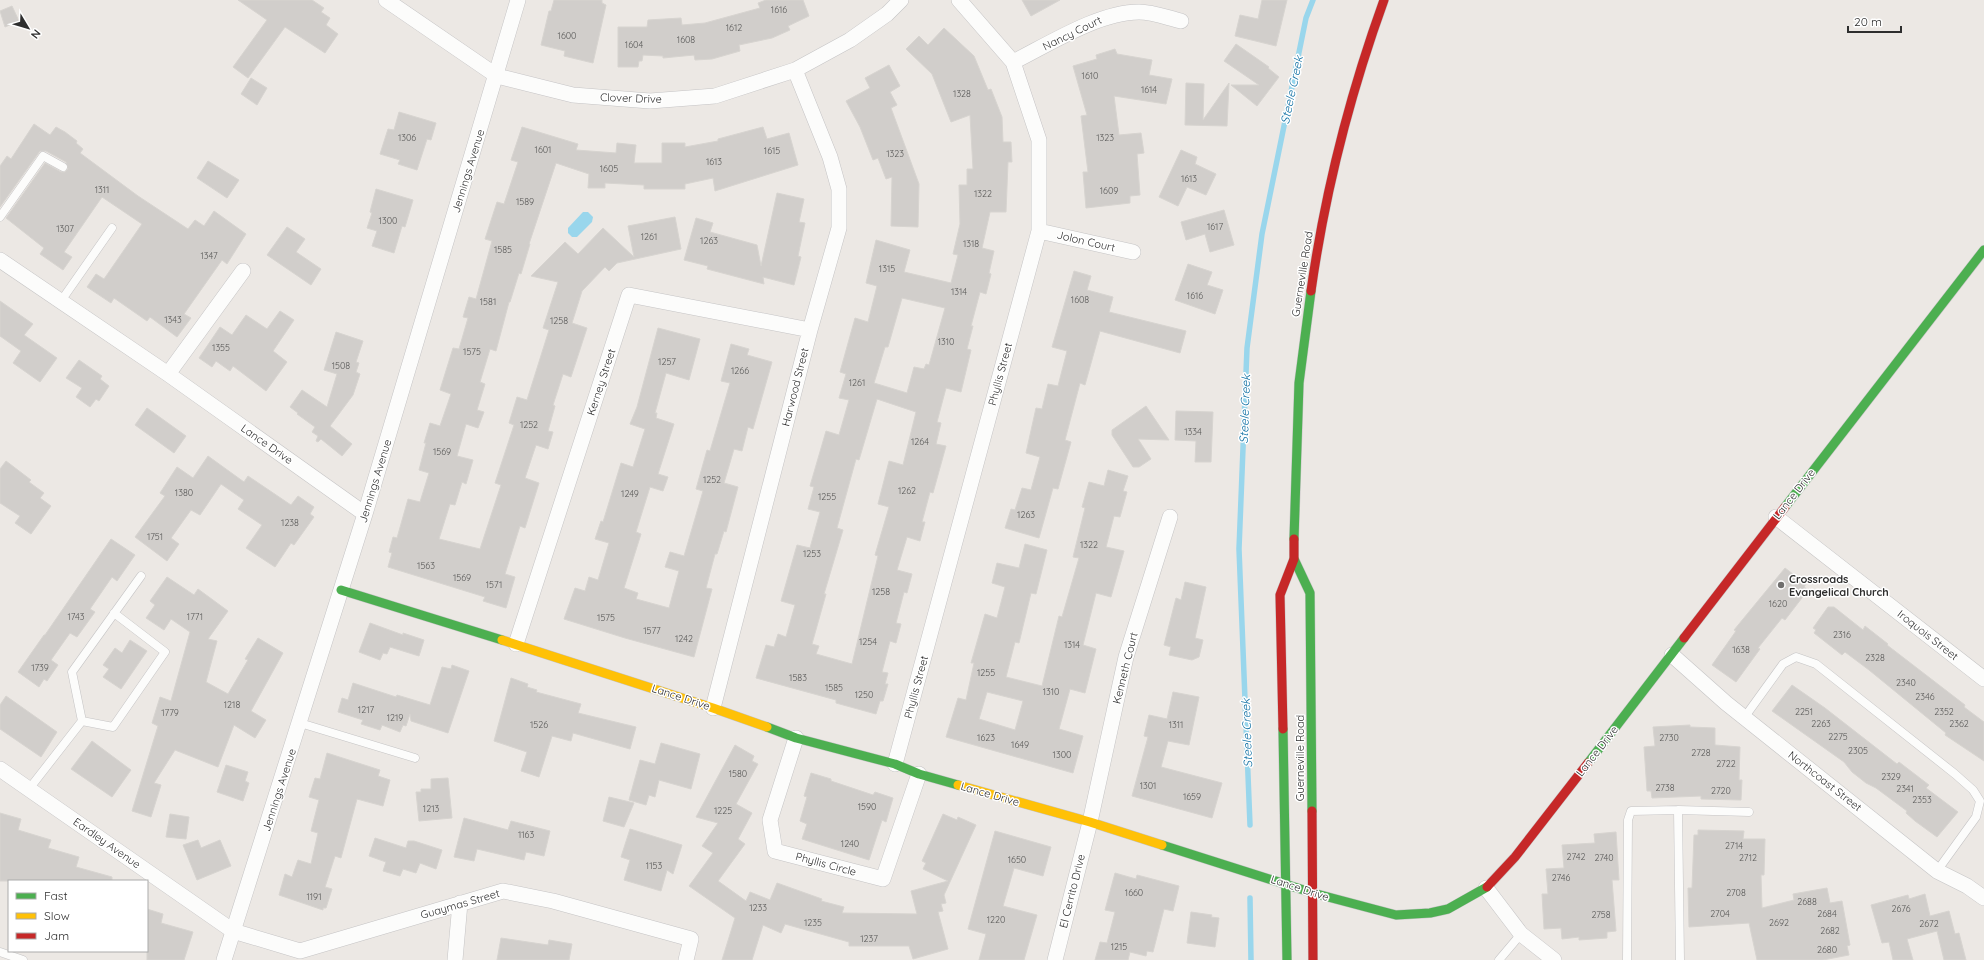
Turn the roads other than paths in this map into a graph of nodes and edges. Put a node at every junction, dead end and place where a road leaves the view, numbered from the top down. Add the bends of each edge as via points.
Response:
1 (386, 0) edge
2 (518, 0) edge
3 (901, 0) edge
4 (959, 0) edge
5 (1384, 0) edge
6 (1181, 21) dead end
7 (1013, 62) junction
8 (795, 70) junction
9 (496, 76) junction
10 (63, 167) dead end
11 (0, 217) edge
12 (112, 228) dead end
13 (1039, 231) junction
14 (1984, 250) edge
15 (1133, 252) dead end
16 (0, 260) edge
17 (243, 271) dead end
18 (61, 301) junction
19 (810, 330) junction
20 (168, 374) junction
21 (365, 514) junction
22 (1170, 517) dead end
23 (1776, 517) junction
24 (1294, 559) junction
25 (141, 576) dead end
26 (341, 590) junction
27 (114, 613) junction
28 (516, 644) junction
29 (1672, 655) junction
30 (1984, 679) edge
31 (713, 708) junction
32 (1744, 718) junction
33 (82, 721) junction
34 (300, 723) junction
35 (796, 738) junction
36 (415, 758) dead end
37 (895, 764) junction
38 (0, 769) edge
39 (919, 774) junction
40 (29, 789) junction
41 (1678, 810) junction
42 (1749, 812) dead end
43 (1090, 822) junction
44 (1937, 870) junction
45 (1284, 883) junction
46 (1486, 888) junction
47 (1313, 893) junction
48 (1984, 898) edge
49 (460, 903) junction
50 (233, 930) junction
51 (1521, 934) junction
52 (0, 952) edge
53 (23, 960) edge
54 (224, 960) edge
55 (455, 960) edge
56 (686, 960) edge
57 (1055, 960) edge
58 (1287, 960) edge
59 (1312, 960) edge
60 (1499, 960) edge
61 (1554, 960) edge
62 (1627, 960) edge
63 (1680, 960) edge

1 - 9 street, Clover Drive
2 - 9 street, Jennings Avenue
3 - 8 street, Clover Drive via 887,14 850,40
4 - 7 street, Phyllis Street
5 - 24 street, Guerneville Road via 1369,42 1341,140 1318,242 1299,384
6 - 7 street, Nancy Court via 1141,12 1124,13 1104,18
7 - 13 street, Phyllis Street via 1039,140
8 - 9 street, Clover Drive via 715,96 650,101 573,95
8 - 19 street, Harwood Street via 830,157 838,189 839,228
9 - 21 street, Jennings Avenue
10 - 11 lane via 43,156
12 - 18 lane
13 - 15 street, Jolon Court
13 - 37 street, Phyllis Street
14 - 23 street, Lance Drive
16 - 18 street, Lance Drive
17 - 20 street
18 - 20 street, Lance Drive
19 - 28 street, Kerney Street via 629,296
19 - 31 street, Harwood Street
20 - 21 street, Lance Drive
21 - 26 street, Jennings Avenue
22 - 43 street, Kenneth Court via 1126,657
23 - 29 street, Lance Drive
23 - 30 street, Iroquois Street
24 - 45 street, Guerneville Road via 1280,595
24 - 47 street, Guerneville Road via 1310,593
25 - 27 lane
26 - 28 street, Lance Drive
26 - 34 street, Jennings Avenue
27 - 33 lane via 72,672
27 - 33 lane via 165,652 113,727
28 - 31 street, Lance Drive
29 - 32 street, Northcoast Street
29 - 46 street, Lance Drive via 1515,857
31 - 35 street, Lance Drive
32 - 44 street, Northcoast Street
32 - 44 lane via 1783,664 1796,657 1816,664 1949,769 1973,790 1980,801 1976,817
33 - 40 lane
34 - 36 lane
34 - 50 street, Jennings Avenue
35 - 37 street, Lance Drive
35 - 39 street, Phyllis Circle via 770,820 776,851 883,879
37 - 39 street, Lance Drive
38 - 40 street, Eardley Avenue
39 - 43 street, Lance Drive
40 - 50 street, Eardley Avenue
41 - 42 lane
41 - 62 lane via 1631,811 1628,820
41 - 63 lane
43 - 45 street, Lance Drive
43 - 57 street, El Cerrito Drive
44 - 48 street, Northcoast Street
45 - 47 street, Lance Drive
45 - 58 street, Guerneville Road
46 - 47 street, Lance Drive via 1448,909 1413,916 1396,915
46 - 51 street
47 - 59 street, Guerneville Road
49 - 50 street, Guaymas Street via 300,951
49 - 55 street
49 - 56 street, Guaymas Street via 503,891 553,901 691,939
50 - 54 street, Jennings Avenue
51 - 60 lane
51 - 61 street
52 - 53 lane

